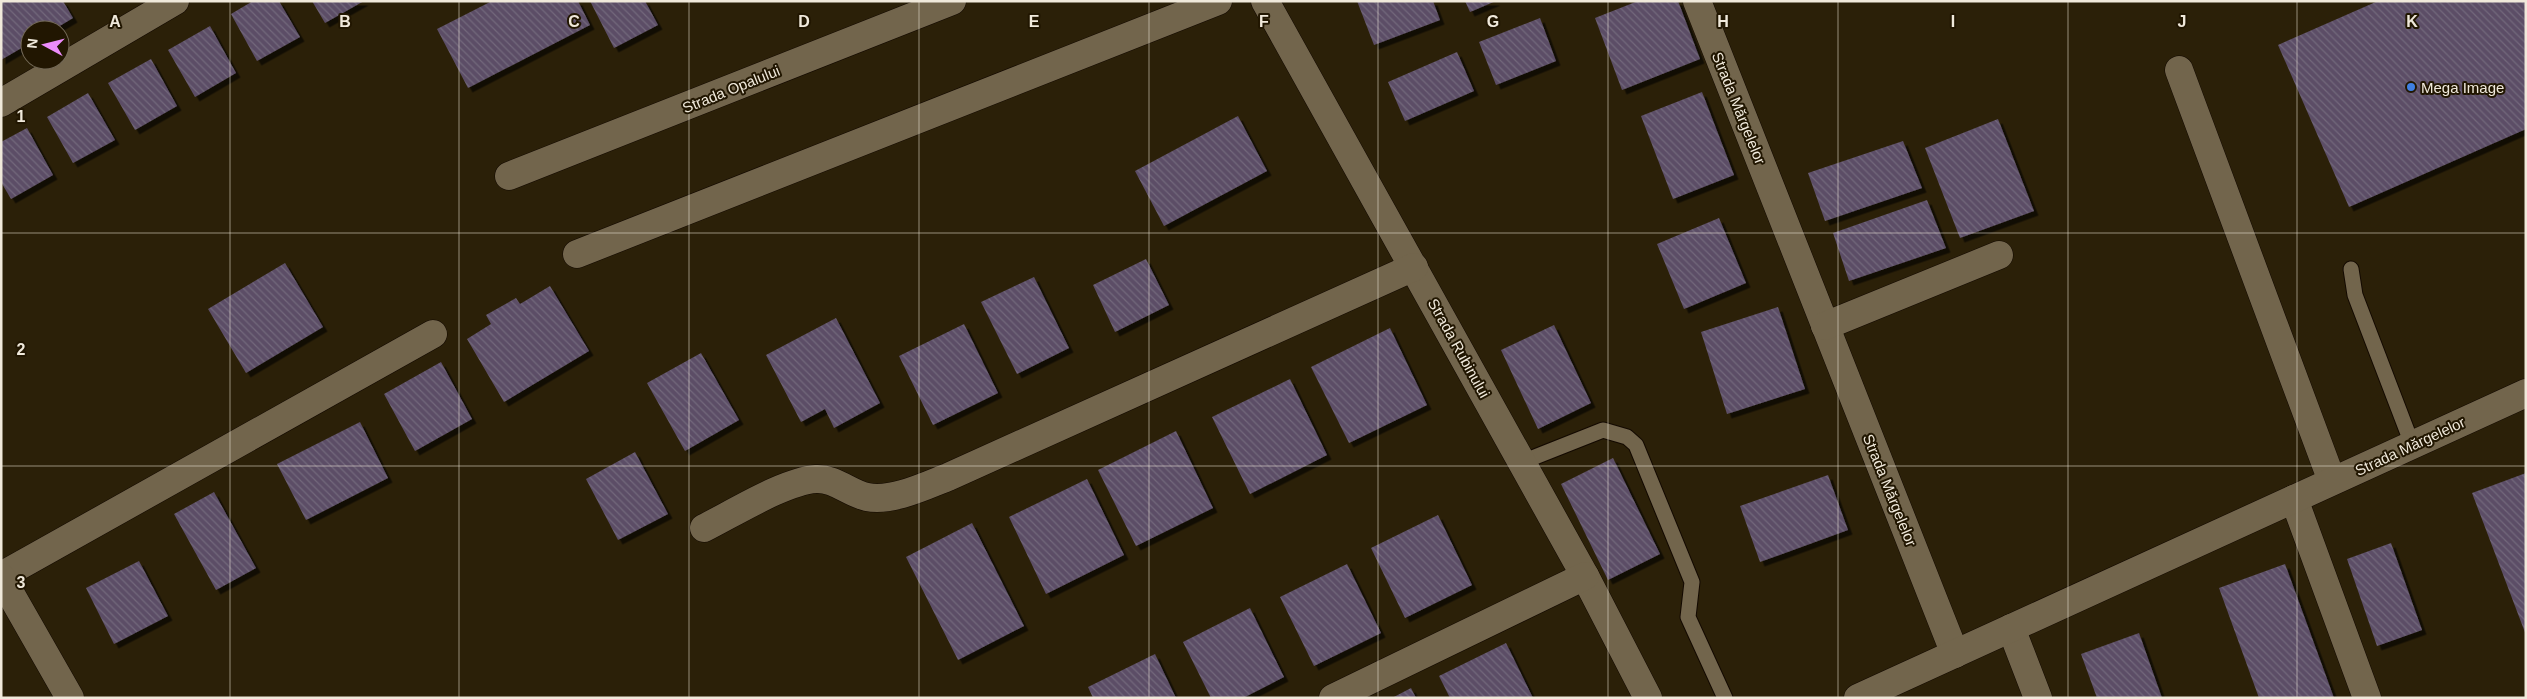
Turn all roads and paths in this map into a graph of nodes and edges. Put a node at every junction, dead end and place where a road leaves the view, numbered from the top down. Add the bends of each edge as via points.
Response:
1 (175, 1) edge
2 (952, 1) edge
3 (1218, 1) edge
4 (1265, 1) edge
5 (1697, 1) edge
6 (2179, 70) dead end
7 (1, 103) edge
8 (510, 176) dead end
9 (578, 254) dead end
10 (1999, 255) dead end
11 (1414, 267) junction
12 (2351, 269) dead end
13 (1825, 326) junction
14 (433, 334) dead end
15 (2526, 393) edge
16 (2412, 444) junction
17 (1522, 462) junction
18 (2332, 482) junction
19 (2294, 499) junction
20 (704, 528) dead end
21 (1585, 576) junction
22 (1, 577) edge
23 (2011, 628) junction
24 (1955, 654) junction
25 (70, 698) edge
26 (1333, 698) edge
27 (1648, 698) edge
28 (1725, 698) edge
29 (1858, 698) edge
30 (2038, 698) edge
31 (2367, 698) edge

1 - 7 street
2 - 8 street, Strada Opalului
3 - 9 street
4 - 11 street, Strada Rubinului
5 - 13 street, Strada Mărgelelor
6 - 18 street
10 - 13 street
11 - 17 street, Strada Rubinului
11 - 20 street via 898,496 867,497 819,479 799,481
12 - 16 lane via 2355,295
13 - 24 street, Strada Mărgelelor
14 - 22 street
15 - 16 street, Strada Mărgelelor
16 - 18 street, Strada Mărgelelor
17 - 21 street, Strada Rubinului
17 - 28 lane via 1603,430 1627,437 1636,445 1692,582 1688,617
18 - 19 street, Strada Mărgelelor
19 - 23 street, Strada Mărgelelor
19 - 31 street
21 - 26 street
21 - 27 street, Strada Rubinului
22 - 25 street
23 - 24 street, Strada Mărgelelor
23 - 30 street
24 - 29 street, Strada Mărgelelor

